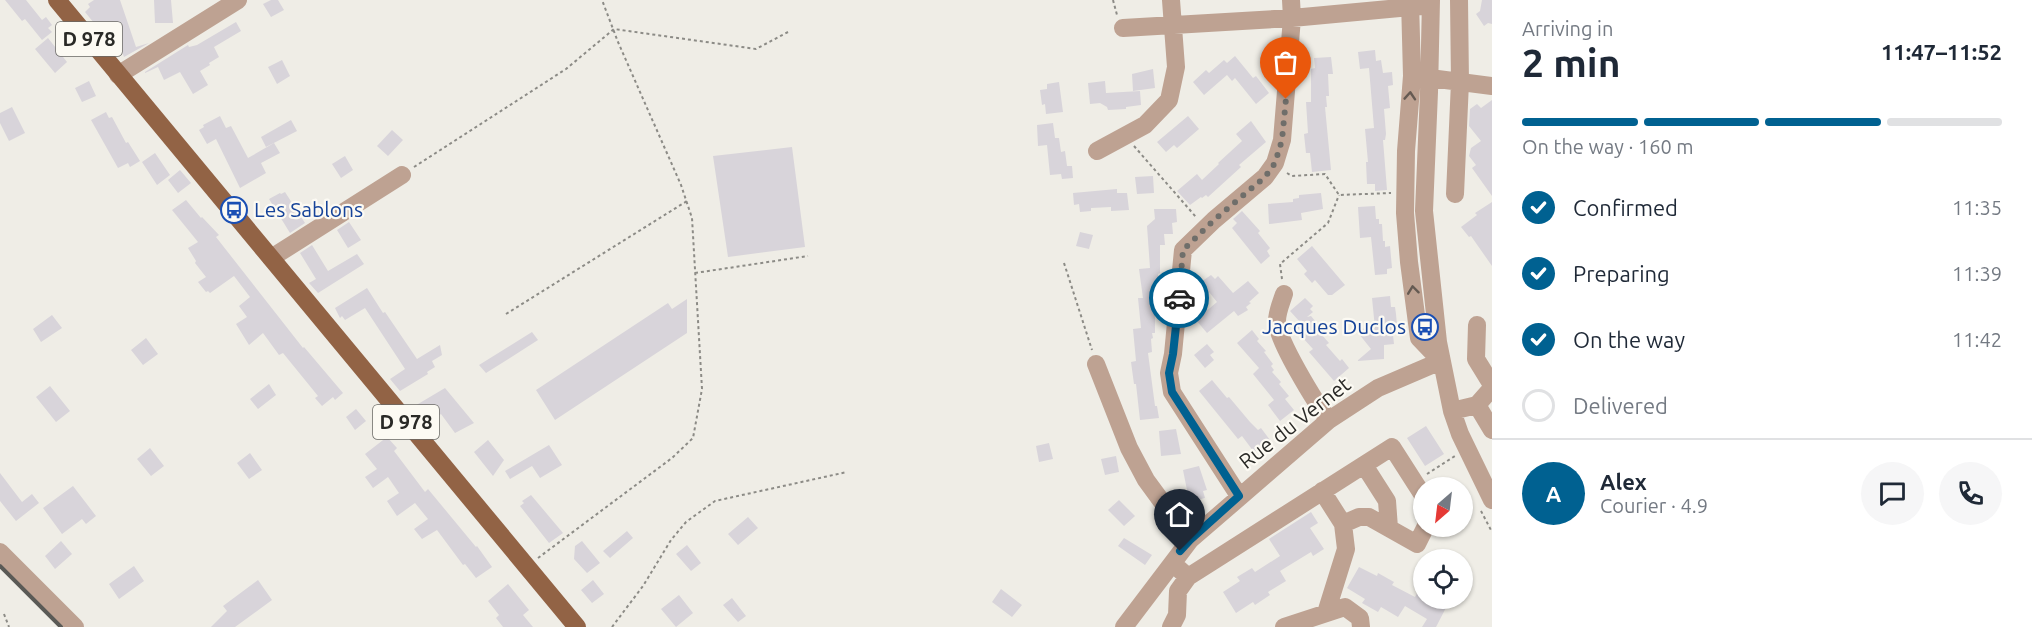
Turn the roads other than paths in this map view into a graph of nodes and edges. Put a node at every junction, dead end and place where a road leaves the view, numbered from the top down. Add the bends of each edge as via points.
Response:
1 (238, 0) edge
2 (1172, 0) edge
3 (1459, 0) edge
4 (1431, 3) edge
5 (65, 4) edge
6 (1411, 4) edge
7 (1292, 9) edge
8 (1174, 26) junction
9 (1124, 28) dead end
10 (118, 75) junction
11 (1430, 78) junction
12 (1460, 82) junction
13 (1492, 86) edge
14 (1097, 151) dead end
15 (402, 175) dead end
16 (1455, 194) dead end
17 (271, 258) junction
18 (1284, 294) road end
19 (1477, 325) dead end
20 (1441, 361) junction
21 (1096, 364) road end
22 (1492, 386) edge
23 (1477, 405) junction
24 (1452, 411) junction
25 (1329, 420) junction
26 (1492, 430) edge
27 (1364, 465) junction
28 (1413, 480) edge
29 (1322, 491) junction
30 (1239, 496) junction
31 (1492, 500) edge
32 (1343, 524) junction
33 (1389, 528) junction
34 (1421, 537) edge
35 (1190, 540) junction
36 (0, 552) edge
37 (1172, 562) junction
38 (1188, 577) junction
39 (1326, 613) junction
40 (75, 627) edge
41 (577, 627) edge
42 (1124, 627) edge
43 (1171, 627) edge
44 (1284, 627) edge
45 (1362, 627) edge

1 - 10 street
2 - 8 street
3 - 12 street
4 - 6 street
4 - 11 street
5 - 10 main road, D 978
6 - 7 street
20 -> 6 street via 1419,338 1409,262 1406,151 1412,76
7 - 8 street
7 - 30 street via 1282,140 1275,163 1265,177 1183,250 1169,373 1172,392
8 - 9 street
8 - 14 street via 1176,67 1169,100 1145,125
10 - 17 main road, D 978
11 - 12 street
11 - 20 street via 1424,211
12 - 13 street
12 - 16 street
15 - 17 street
17 - 41 main road, D 978
18 - 25 street via 1276,324 1313,399
19 - 22 street via 1476,359
20 - 24 street
20 - 25 street, Rue du Vernet via 1378,388
21 - 35 street via 1137,464
22 - 23 street
23 - 24 street
23 - 26 street
24 - 31 street
25 - 30 street, Rue du Vernet
27 - 28 street via 1392,447
27 - 29 street
27 - 33 street via 1387,501
29 - 32 street
29 - 38 street
30 - 35 street, Rue du Vernet
32 - 33 street via 1370,517
32 - 39 street via 1346,549
33 - 34 street via 1418,544
35 - 37 street, Rue du Vernet
36 - 40 street
37 - 38 street
37 - 42 street, Rue du Vernet
38 - 43 street via 1178,591 1177,615
39 - 44 street
39 - 45 street via 1345,607 1360,618

